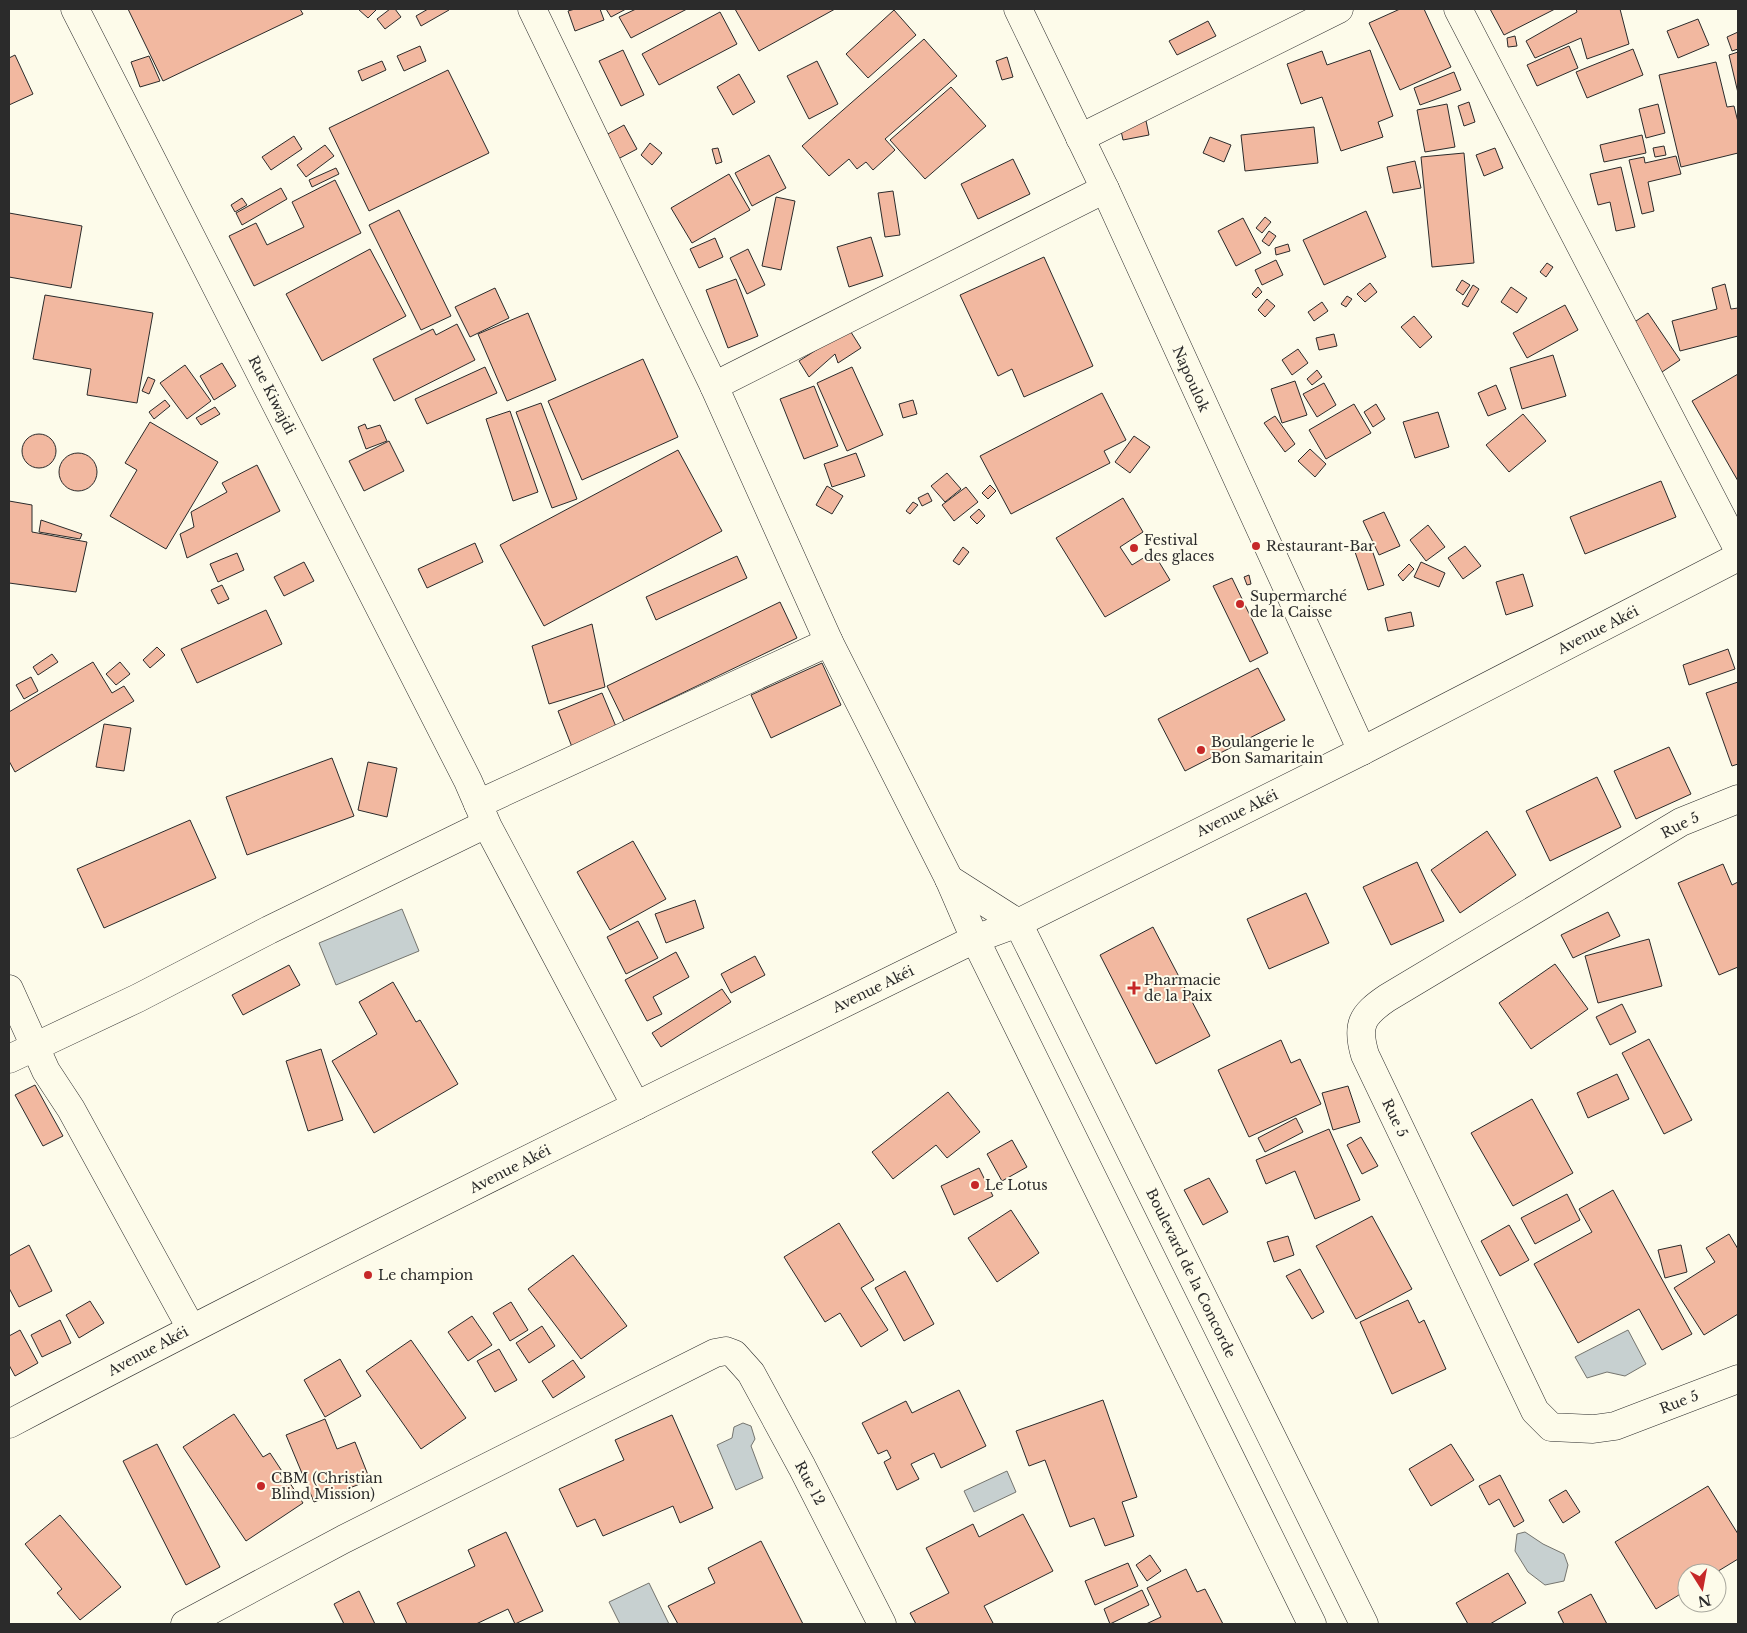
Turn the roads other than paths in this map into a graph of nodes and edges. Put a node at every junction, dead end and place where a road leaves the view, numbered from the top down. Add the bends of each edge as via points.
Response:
1 (75, 9) edge
2 (532, 9) edge
3 (1018, 9) edge
4 (1339, 9) edge
5 (1458, 9) edge
6 (1080, 138) junction
7 (1105, 189) junction
8 (714, 386) junction
9 (1738, 549) edge
10 (1738, 558) edge
11 (829, 642) junction
12 (1362, 751) junction
13 (1738, 799) edge
14 (478, 803) junction
15 (949, 879) junction
16 (1018, 923) junction
17 (974, 938) junction
18 (9, 989) edge
19 (35, 1045) junction
20 (9, 1059) edge
21 (636, 1106) junction
22 (191, 1328) junction
23 (1738, 1379) edge
24 (9, 1424) edge
25 (185, 1624) edge
26 (882, 1624) edge
27 (1312, 1624) edge
28 (1364, 1624) edge

1 - 14 street, Rue Kiwajdi
2 - 8 street
3 - 6 street, Napoulok
4 - 6 street
5 - 9 street
6 - 7 street, Napoulok
7 - 8 street
7 - 12 street, Napoulok
8 - 11 street
10 - 12 street, Avenue Akéi
11 - 14 street via 532,782
11 - 15 street
12 - 16 street, Avenue Akéi
13 - 23 street, Rue 5 via 1682,822 1387,998 1370,1010 1361,1025 1359,1037 1535,1411 1551,1427 1593,1429 1615,1426
14 - 19 street via 269,930 138,998
14 - 21 street, Rue Kiwajdi
15 - 16 street
15 - 17 street
16 - 17 street, Avenue Akéi
16 - 28 street, Boulevard de la Concorde
17 - 21 street, Avenue Akéi
17 - 27 street
18 - 19 street
19 - 20 street
19 - 22 street
21 - 22 street, Avenue Akéi
22 - 24 street, Avenue Akéi
25 - 26 street, Rue 12 via 344,1539 710,1356 726,1351 734,1354 750,1373

